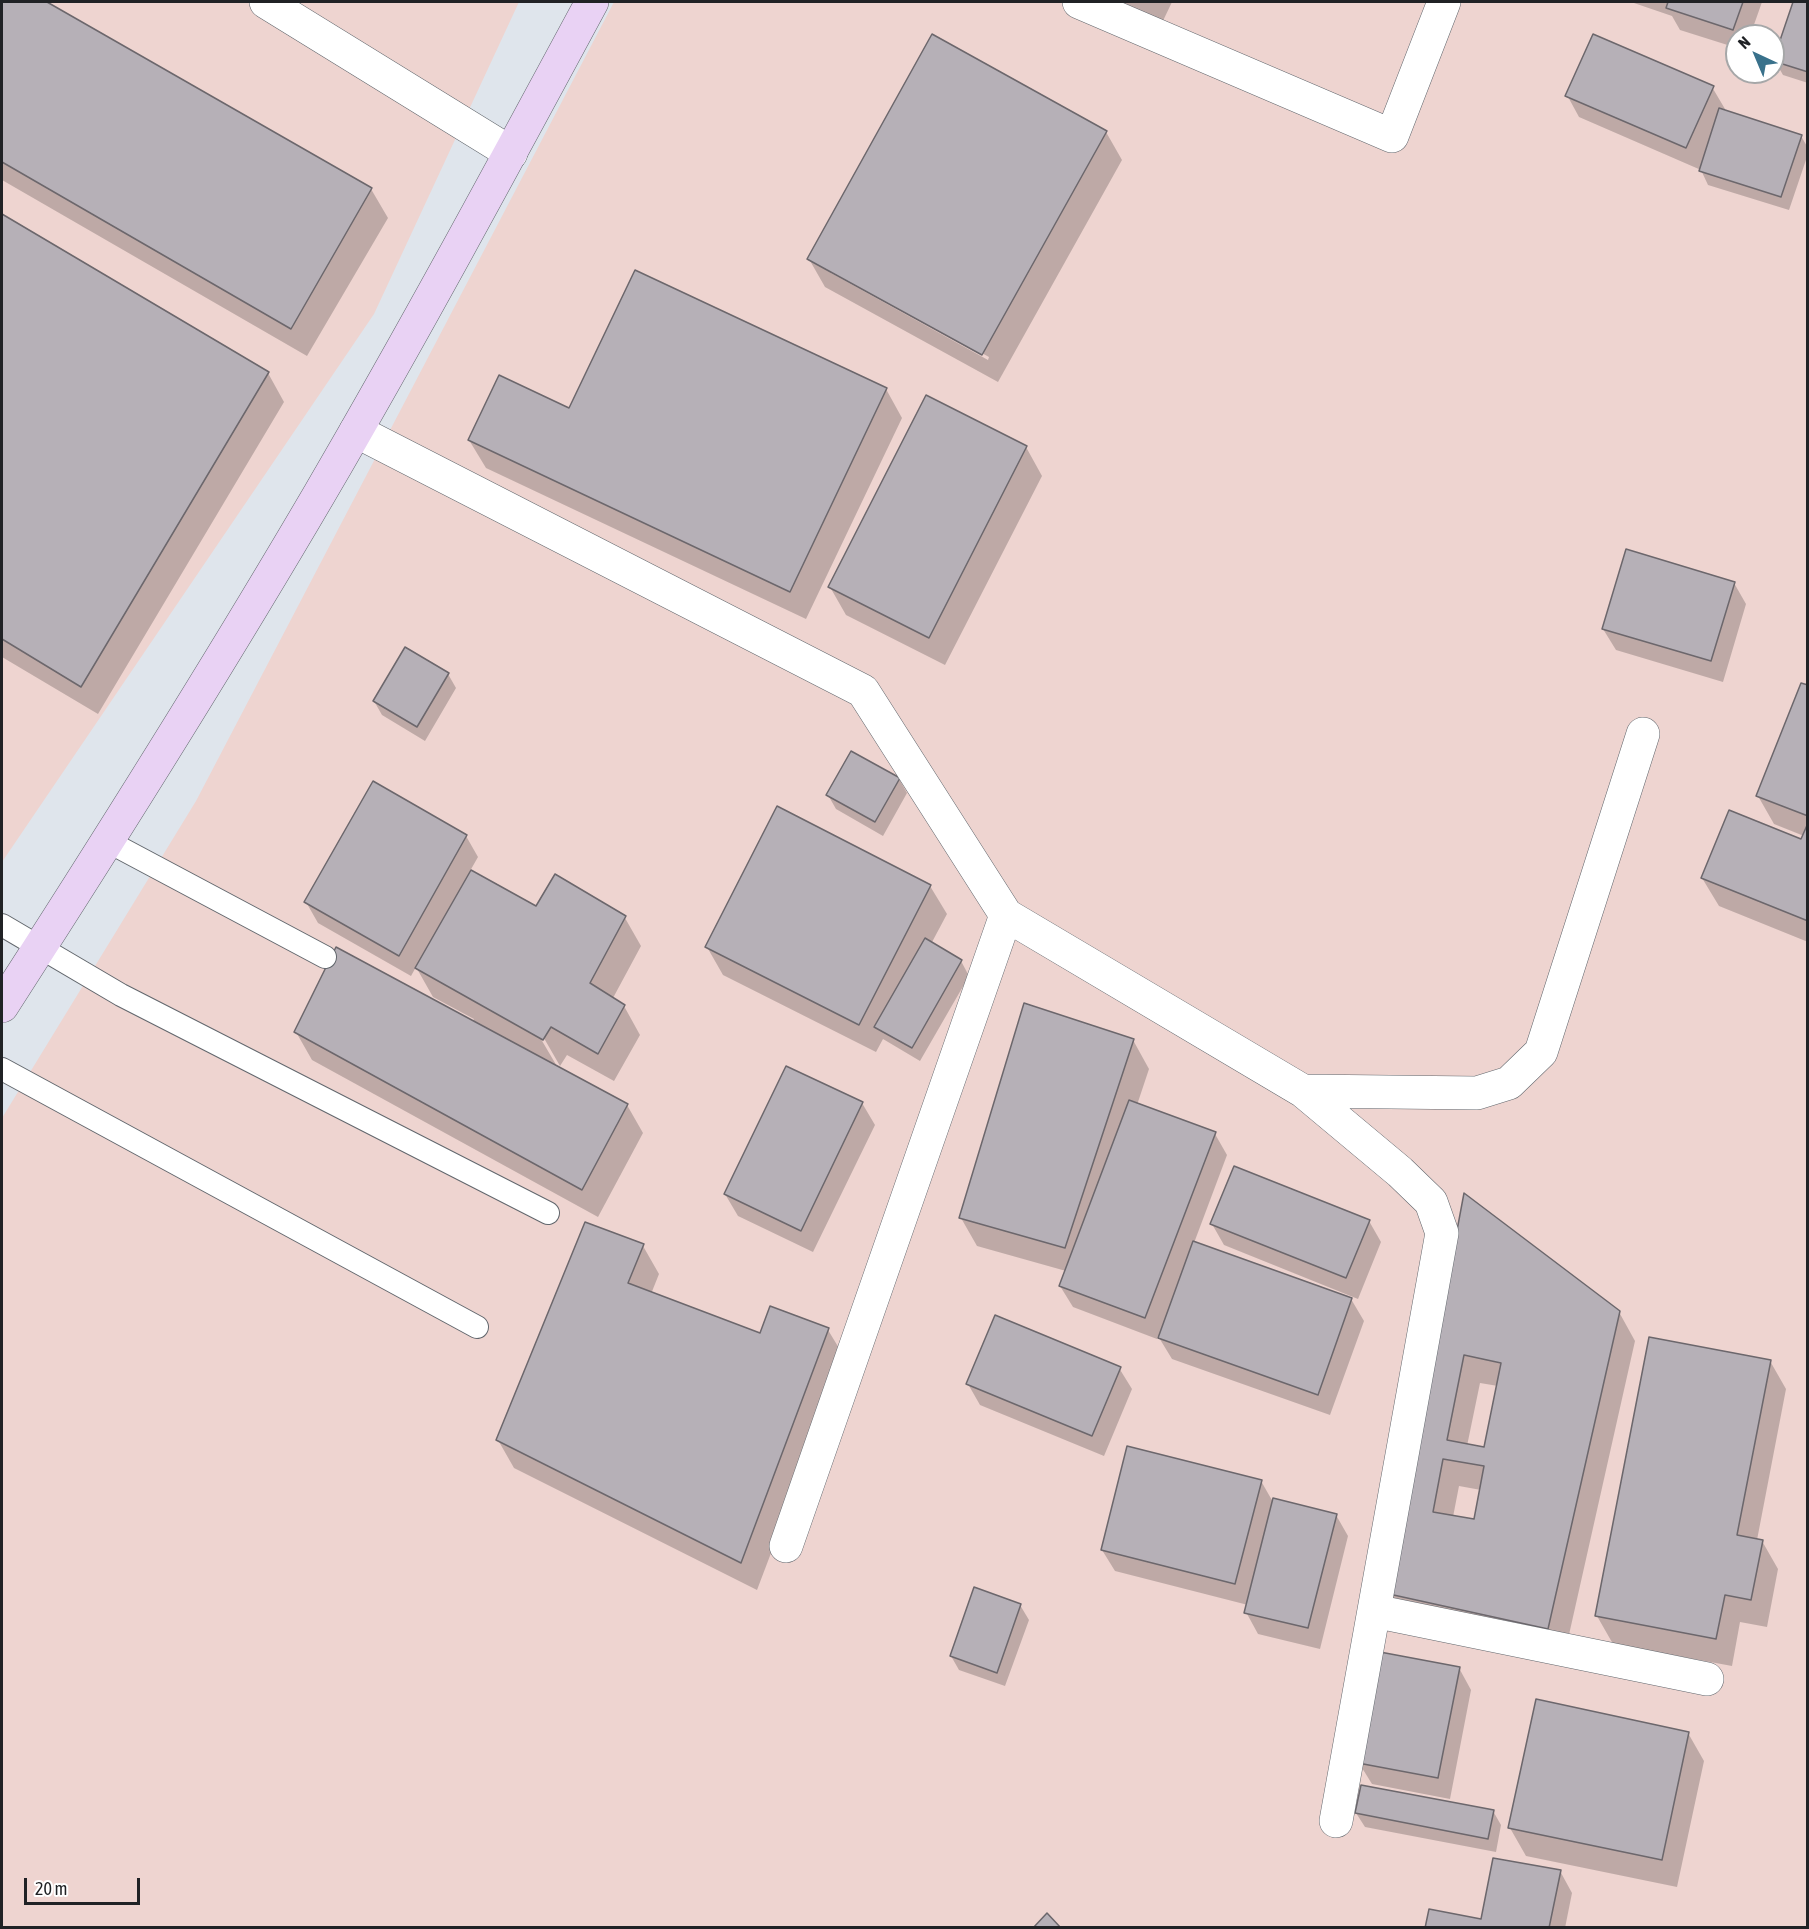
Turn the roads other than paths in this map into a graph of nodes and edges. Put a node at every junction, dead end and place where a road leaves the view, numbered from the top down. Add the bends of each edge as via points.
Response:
1 (266, 2) edge
2 (592, 2) edge
3 (1079, 2) edge
4 (1444, 2) edge
5 (511, 153) junction
6 (356, 431) junction
7 (1643, 734) dead end
8 (109, 842) junction
9 (1006, 915) junction
10 (2, 925) edge
11 (40, 947) junction
12 (325, 957) dead end
13 (2, 1006) edge
14 (2, 1069) edge
15 (1303, 1091) junction
16 (548, 1213) dead end
17 (477, 1327) dead end
18 (786, 1546) dead end
19 (1374, 1611) junction
20 (1707, 1679) dead end
21 (1336, 1821) dead end

1 - 5 street
2 - 5 street
3 - 4 street via 1392,136
5 - 6 street
6 - 8 street
6 - 9 street via 863,691
7 - 15 street via 1541,1052 1509,1083 1477,1093
8 - 11 street
8 - 12 lane
9 - 15 street
9 - 18 street
10 - 11 lane
11 - 13 street
11 - 16 lane via 121,995
14 - 17 lane
15 - 19 street via 1431,1202 1442,1233
19 - 20 street
19 - 21 street

